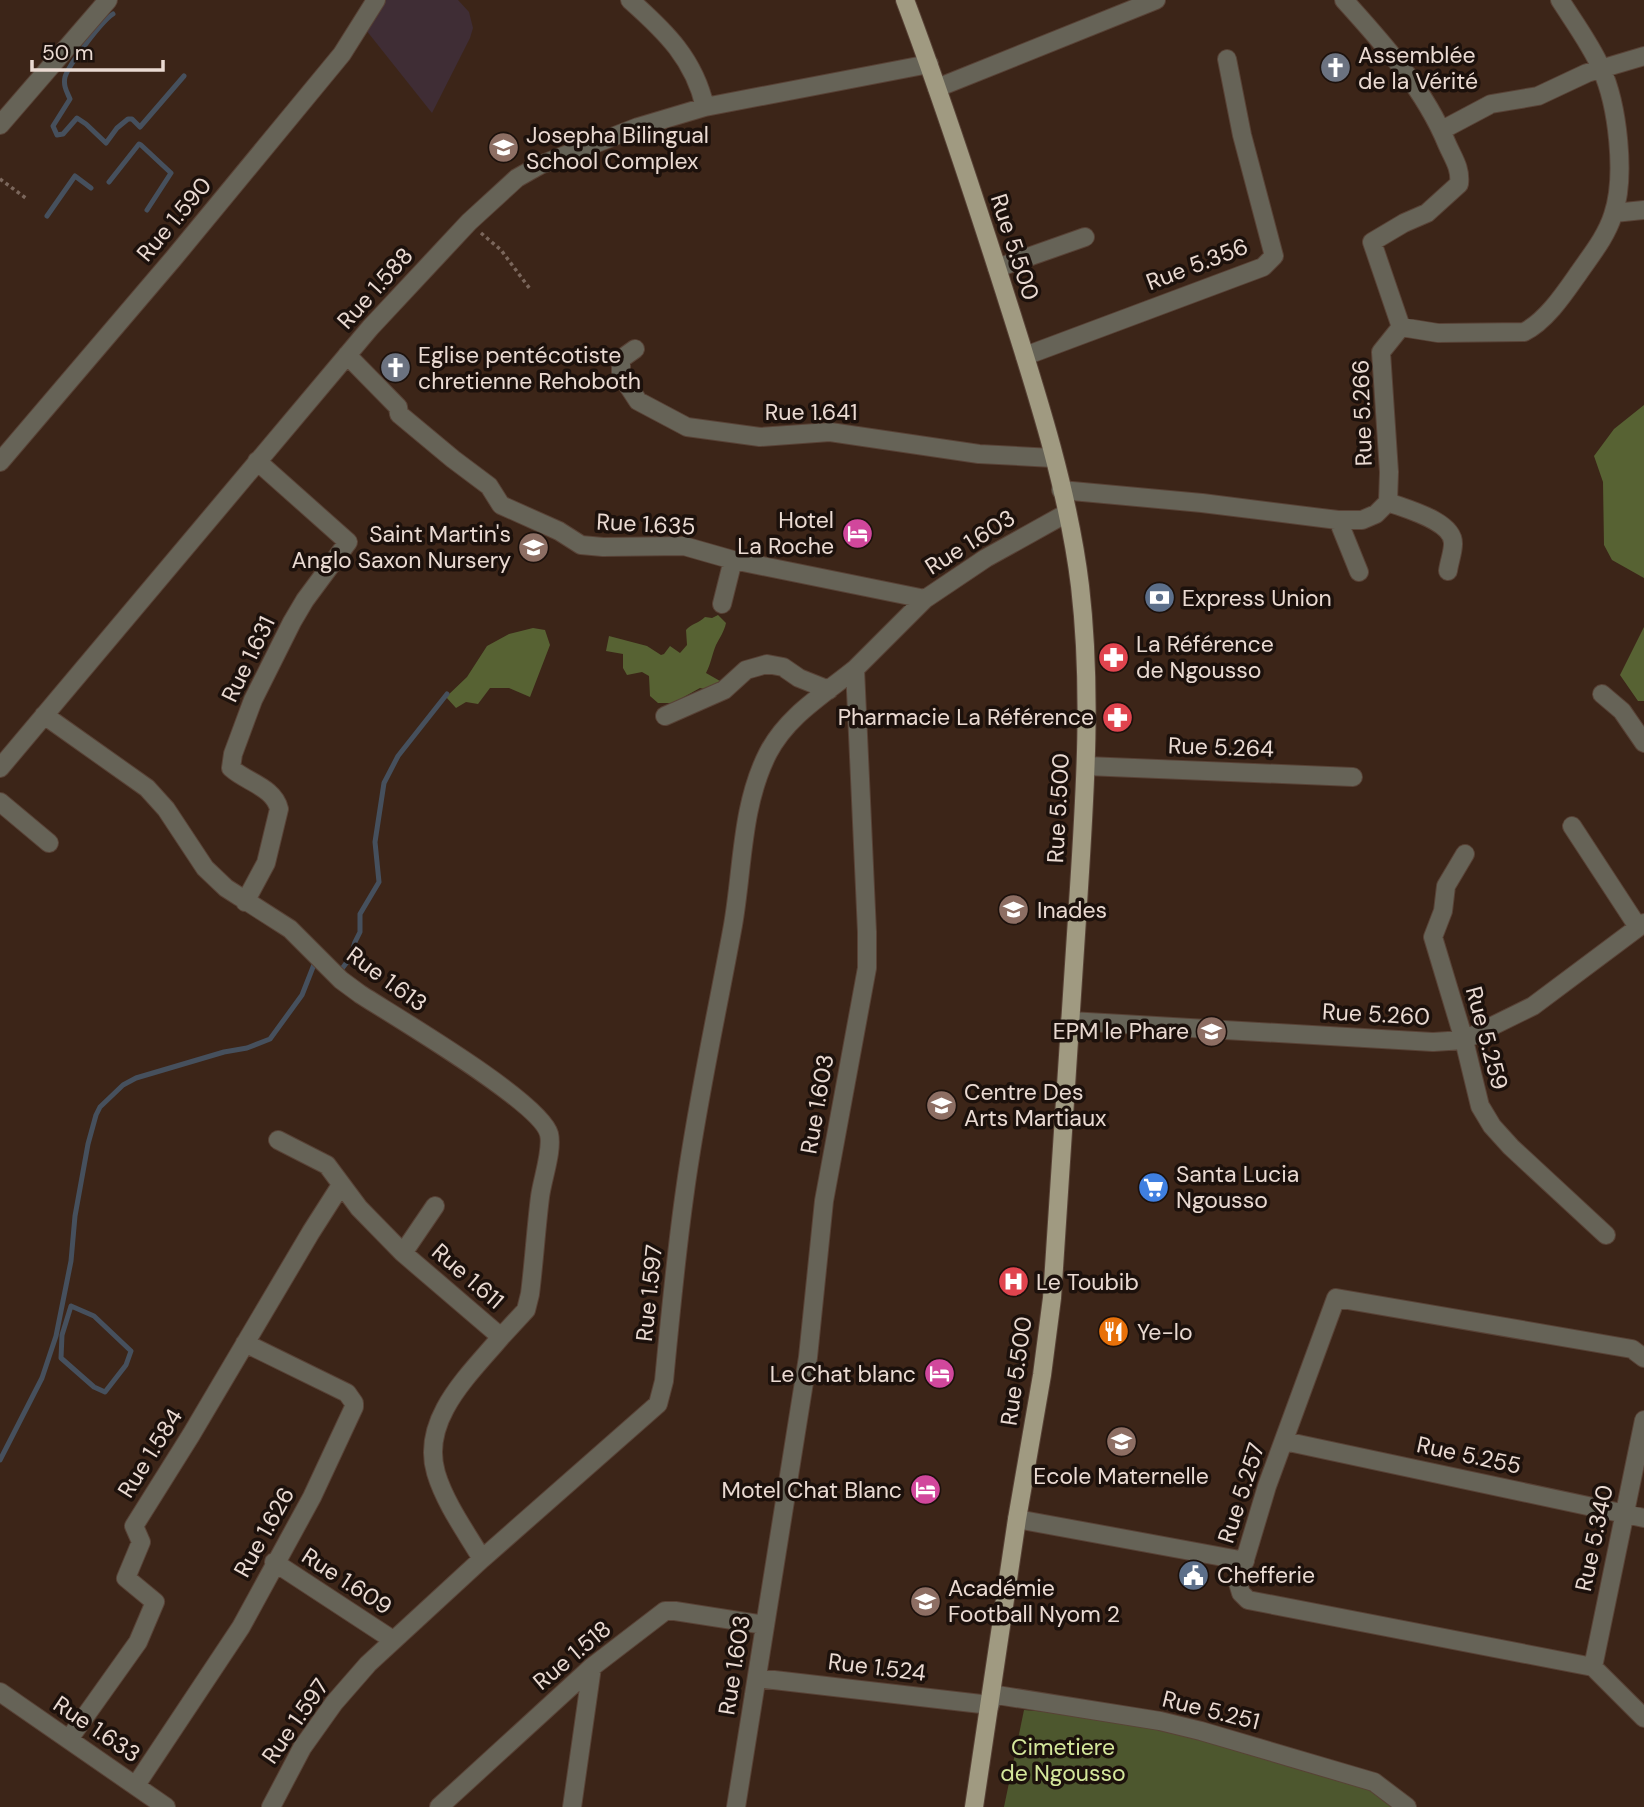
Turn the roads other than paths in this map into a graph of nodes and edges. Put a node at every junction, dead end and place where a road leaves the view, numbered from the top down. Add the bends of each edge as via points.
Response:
1 (108, 0) edge
2 (376, 0) edge
3 (630, 0) edge
4 (905, 0) edge
5 (1156, 0) edge
6 (1344, 0) edge
7 (1560, 0) edge
8 (1644, 56) edge
9 (1227, 59) dead end
10 (929, 64) junction
11 (1601, 68) junction
12 (937, 88) junction
13 (705, 107) junction
14 (0, 125) edge
15 (1442, 130) junction
16 (1644, 211) edge
17 (1614, 213) junction
18 (1085, 237) dead end
19 (997, 268) junction
20 (1401, 327) junction
21 (635, 349) dead end
22 (347, 355) junction
23 (1025, 356) junction
24 (1053, 458) junction
25 (257, 461) junction
26 (0, 462) edge
27 (1061, 490) junction
28 (1388, 502) junction
29 (1066, 513) junction
30 (1338, 520) junction
31 (733, 560) junction
32 (1448, 571) dead end
33 (1359, 572) dead end
34 (925, 599) junction
35 (722, 604) dead end
36 (855, 669) junction
37 (829, 690) junction
38 (1602, 694) dead end
39 (44, 715) junction
40 (664, 716) dead end
41 (1644, 743) edge
42 (1086, 766) junction
43 (0, 768) edge
44 (1353, 777) dead end
45 (0, 802) edge
46 (1572, 826) dead end
47 (48, 843) dead end
48 (1465, 854) dead end
49 (245, 902) junction
50 (1641, 925) edge
51 (1070, 1021) junction
52 (1464, 1040) junction
53 (278, 1140) dead end
54 (341, 1185) junction
55 (435, 1206) dead end
56 (1606, 1235) dead end
57 (403, 1253) junction
58 (501, 1337) junction
59 (244, 1343) junction
60 (1644, 1358) edge
61 (1644, 1420) edge
62 (1284, 1441) junction
63 (1625, 1514) junction
64 (1644, 1518) edge
65 (1017, 1519) junction
66 (482, 1559) junction
67 (1245, 1561) junction
68 (274, 1562) junction
69 (765, 1625) junction
70 (393, 1640) junction
71 (592, 1667) junction
72 (1593, 1667) junction
73 (757, 1678) junction
74 (0, 1692) edge
75 (991, 1700) junction
76 (1644, 1718) edge
77 (69, 1739) junction
78 (136, 1785) junction
79 (166, 1807) edge
80 (271, 1807) edge
81 (439, 1807) edge
82 (572, 1807) edge
83 (736, 1807) edge
84 (974, 1807) edge
85 (1407, 1807) edge

1 - 14 street
2 - 26 street, Rue 1.590 via 342,54
3 - 13 street via 689,64
4 - 10 main road, Rue 5.500
5 - 12 street
6 - 15 street via 1395,60
7 - 11 street
8 - 11 street
9 - 23 street, Rue 5.356 via 1274,256 1263,267
10 - 12 main road, Rue 5.500
10 - 13 street, Rue 1.588
11 - 15 street via 1538,96 1491,104
11 - 17 street via 1619,143
12 - 19 main road, Rue 5.500
13 - 22 street, Rue 1.588 via 638,127 517,178 469,222
15 - 20 street via 1461,171 1459,184 1427,213 1372,242
16 - 17 street
17 - 20 street via 1603,239 1534,327 1516,334 1438,333
18 - 19 street
19 - 23 main road, Rue 5.500
20 - 28 street, Rue 5.266 via 1381,352
21 - 24 street, Rue 1.641 via 621,359 621,375 638,401 687,427 760,437 830,432 979,454
22 - 25 street, Rue 1.588
22 - 31 street, Rue 1.635 via 398,407 399,414 489,486 501,505 581,545 684,546
23 - 24 main road, Rue 5.500
24 - 27 main road, Rue 5.500
25 - 39 street, Rue 1.588
25 - 49 street, Rue 1.631 via 348,542 292,622 253,700 233,754 232,768 277,800 279,809 265,863
27 - 29 main road, Rue 5.500
27 - 30 street
28 - 30 street via 1362,520
28 - 32 street via 1450,531 1454,542
29 - 34 street, Rue 1.603
29 - 42 main road, Rue 5.500 via 1086,659
30 - 33 street
31 - 34 street, Rue 1.635
31 - 35 street
34 - 36 street, Rue 1.603
36 - 37 street, Rue 1.597
36 - 69 street, Rue 1.603 via 867,968 824,1201 808,1357
37 - 40 street via 767,664 746,670 724,690
37 - 66 street, Rue 1.597 via 786,725 768,754 754,791 685,1191 658,1404
38 - 41 street via 1622,711
39 - 43 street, Rue 1.588
39 - 49 street, Rue 1.613 via 147,788 205,868
42 - 44 street, Rue 5.264
42 - 51 main road, Rue 5.500
45 - 47 street
46 - 50 street
48 - 52 street, Rue 5.259 via 1446,887 1433,937
49 - 58 street, Rue 1.613 via 290,929 360,995 512,1094 545,1125 549,1149 530,1294 526,1310
50 - 52 street, Rue 5.260 via 1533,1006
51 - 52 street, Rue 5.260
51 - 65 main road, Rue 5.500 via 1052,1298
52 - 56 street, Rue 5.259 via 1480,1106 1492,1126
53 - 54 street, Rue 1.611 via 327,1165
54 - 57 street, Rue 1.611
54 - 59 street, Rue 1.584
55 - 57 street
57 - 58 street, Rue 1.611
58 - 66 street, Rue 1.611 via 454,1393 434,1436 435,1472
59 - 68 street, Rue 1.626 via 347,1393 354,1403 312,1497
59 - 77 street, Rue 1.584 via 134,1526 141,1542 126,1578 155,1602 138,1642
60 - 62 street, Rue 5.257 via 1632,1349 1336,1298
61 - 63 street, Rue 5.340
62 - 63 street, Rue 5.255
62 - 67 street, Rue 5.257
63 - 64 street, Rue 5.255
63 - 72 street, Rue 5.340
65 - 67 street
65 - 75 main road, Rue 5.500
66 - 70 street, Rue 1.597
67 - 72 street, Rue 5.257 via 1238,1583 1248,1600
68 - 70 street, Rue 1.609
68 - 78 street, Rue 1.626 via 241,1627
69 - 71 street, Rue 1.518 via 665,1611
69 - 73 street, Rue 1.603
70 - 80 street, Rue 1.597 via 310,1737
71 - 81 street, Rue 1.518
71 - 82 street
72 - 76 street
73 - 75 street, Rue 1.524
73 - 83 street, Rue 1.603
74 - 77 street, Rue 1.633
75 - 84 main road, Rue 5.500
75 - 85 street, Rue 5.251 via 1160,1721 1201,1731 1374,1782
77 - 78 street, Rue 1.633
78 - 79 street, Rue 1.633

